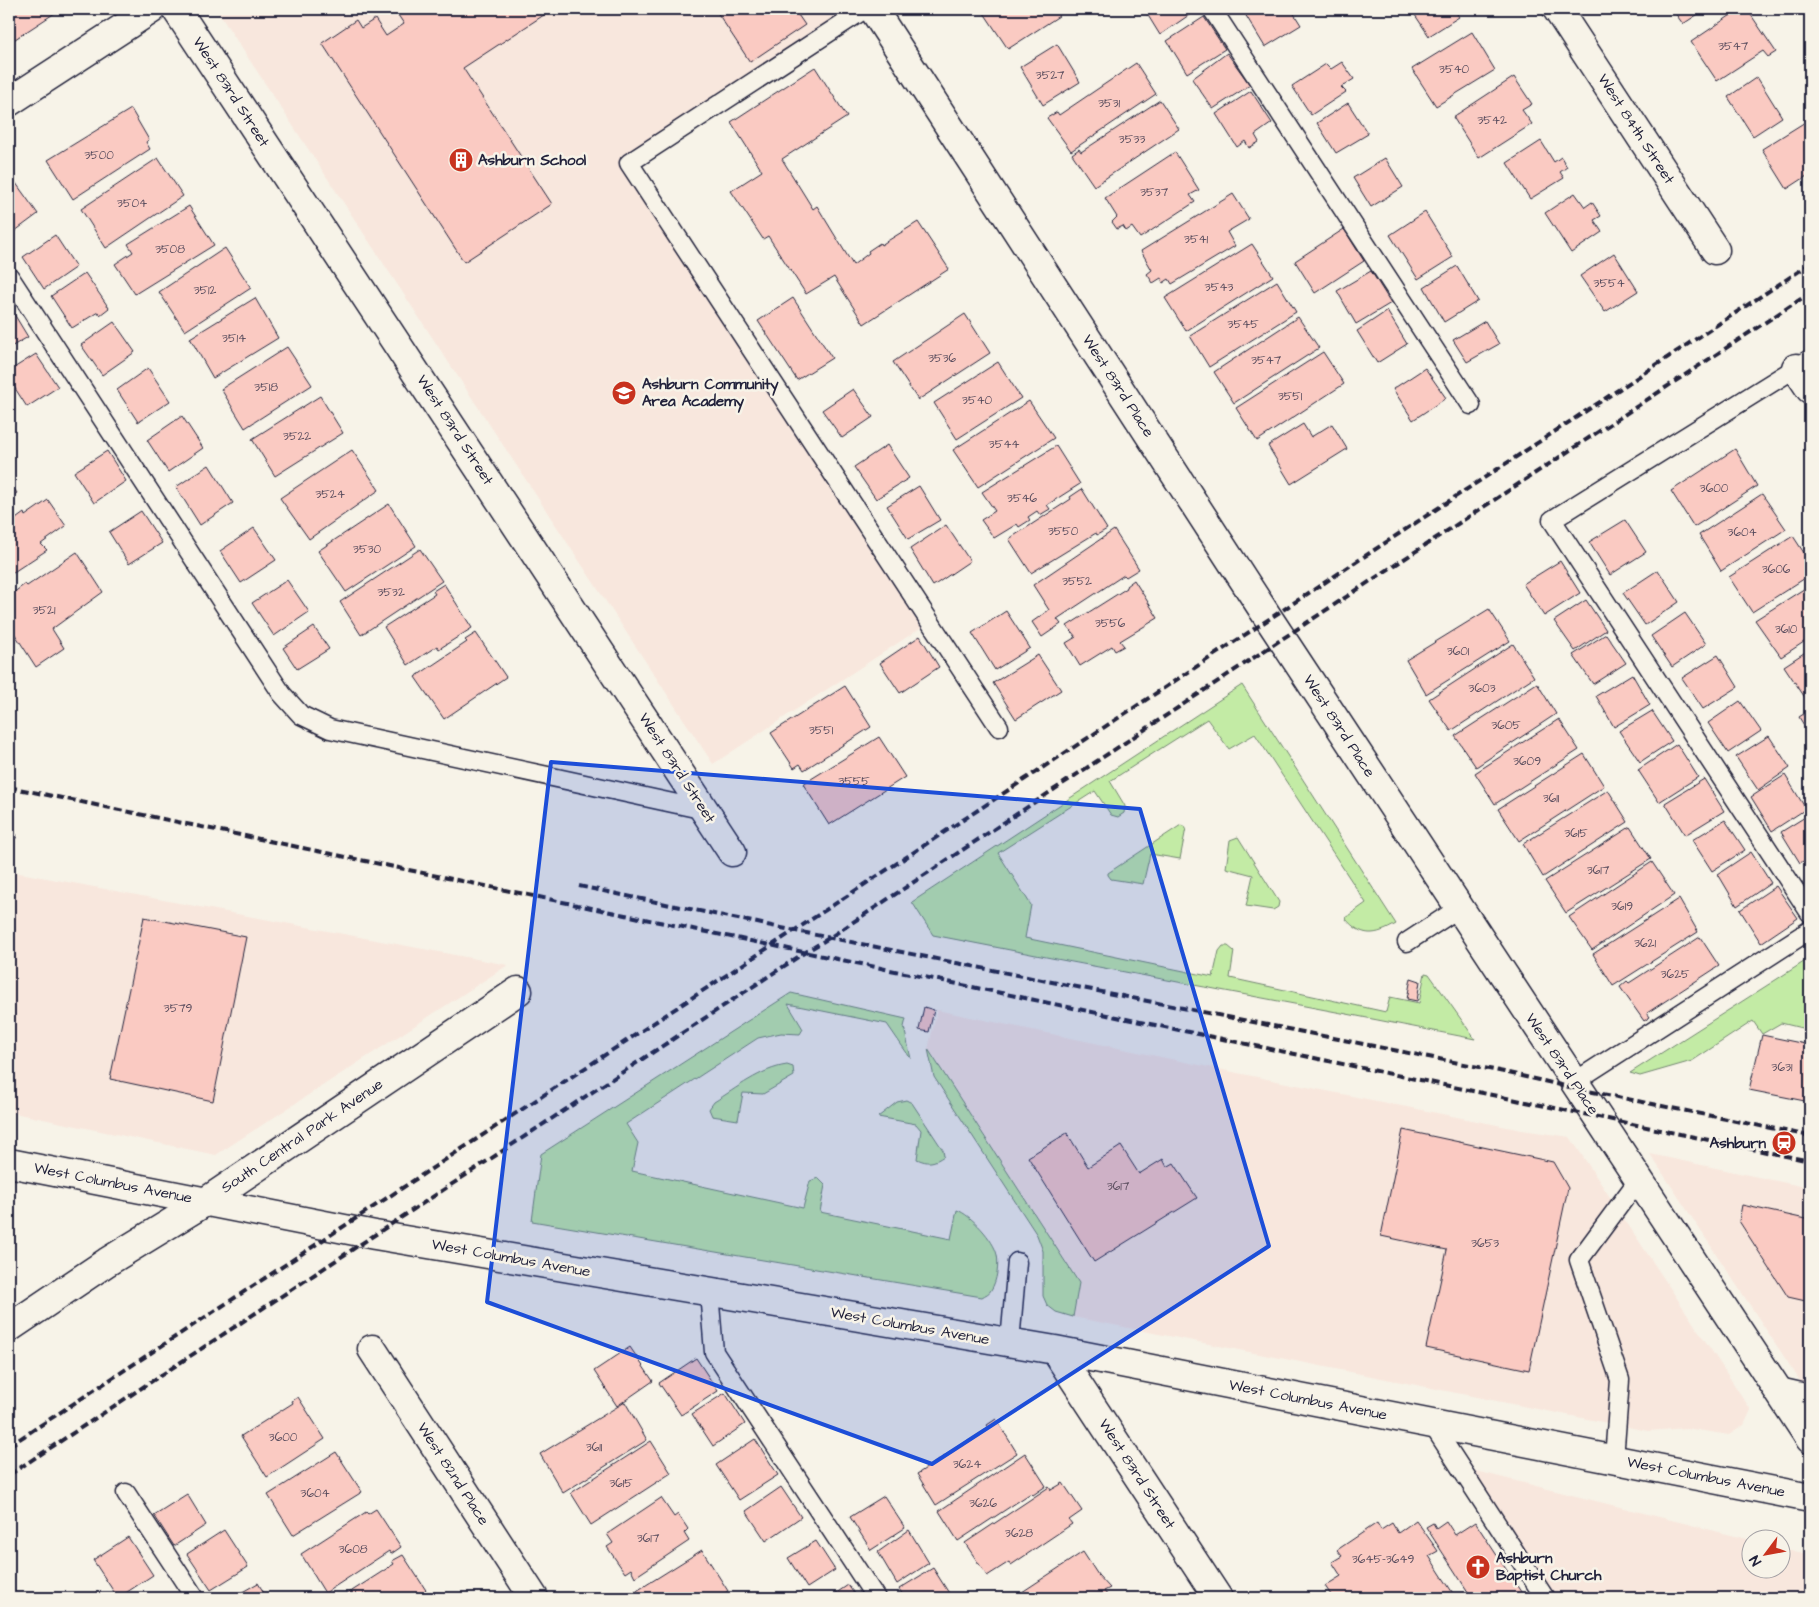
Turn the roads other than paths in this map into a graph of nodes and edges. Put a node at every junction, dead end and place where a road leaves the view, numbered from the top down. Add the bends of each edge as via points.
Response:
1 (152, 9) edge
2 (176, 9) edge
3 (865, 9) edge
4 (872, 9) edge
5 (1212, 9) edge
6 (1557, 9) edge
7 (9, 102) edge
8 (1715, 250) dead end
9 (9, 276) edge
10 (1806, 372) edge
11 (1471, 405) dead end
12 (999, 727) dead end
13 (705, 810) junction
14 (732, 852) dead end
15 (1459, 908) junction
16 (1810, 913) edge
17 (1810, 930) edge
18 (1407, 942) dead end
19 (518, 991) dead end
20 (1574, 1082) junction
21 (9, 1163) edge
22 (1639, 1179) junction
23 (205, 1202) junction
24 (1017, 1262) dead end
25 (709, 1292) junction
26 (9, 1328) edge
27 (1010, 1342) junction
28 (372, 1349) dead end
29 (1055, 1350) junction
30 (1775, 1386) junction
31 (1810, 1394) edge
32 (1432, 1424) junction
33 (1810, 1439) edge
34 (1614, 1460) junction
35 (126, 1493) dead end
36 (1810, 1498) edge
37 (195, 1598) edge
38 (534, 1598) edge
39 (876, 1598) edge
40 (1218, 1598) edge
41 (1545, 1598) edge

1 - 7 street
2 - 13 street, West 83rd Street
3 - 12 lane via 629,163
4 - 15 street, West 83rd Place
5 - 11 lane
6 - 8 street, West 84th Street
9 - 13 lane via 282,694 301,715 330,729
10 - 16 lane via 1552,520
13 - 14 street, West 83rd Street
15 - 18 lane
15 - 20 street, West 83rd Place
17 - 20 lane
19 - 23 street, South Central Park Avenue
20 - 22 street, West 83rd Place
21 - 23 street, West Columbus Avenue
22 - 30 street, West 83rd Place
22 - 34 lane via 1579,1260 1620,1380
23 - 25 street, West Columbus Avenue via 375,1235
23 - 26 street, South Central Park Avenue via 107,1262
24 - 27 lane
25 - 27 street, West Columbus Avenue
25 - 39 lane via 714,1352
27 - 29 street, West Columbus Avenue
28 - 38 street, West 82nd Place
29 - 32 street, West Columbus Avenue
29 - 40 street, West 83rd Street
30 - 31 lane
30 - 33 street, West 83rd Place
32 - 34 street, West Columbus Avenue
32 - 41 lane
34 - 36 street, West Columbus Avenue
35 - 37 lane

